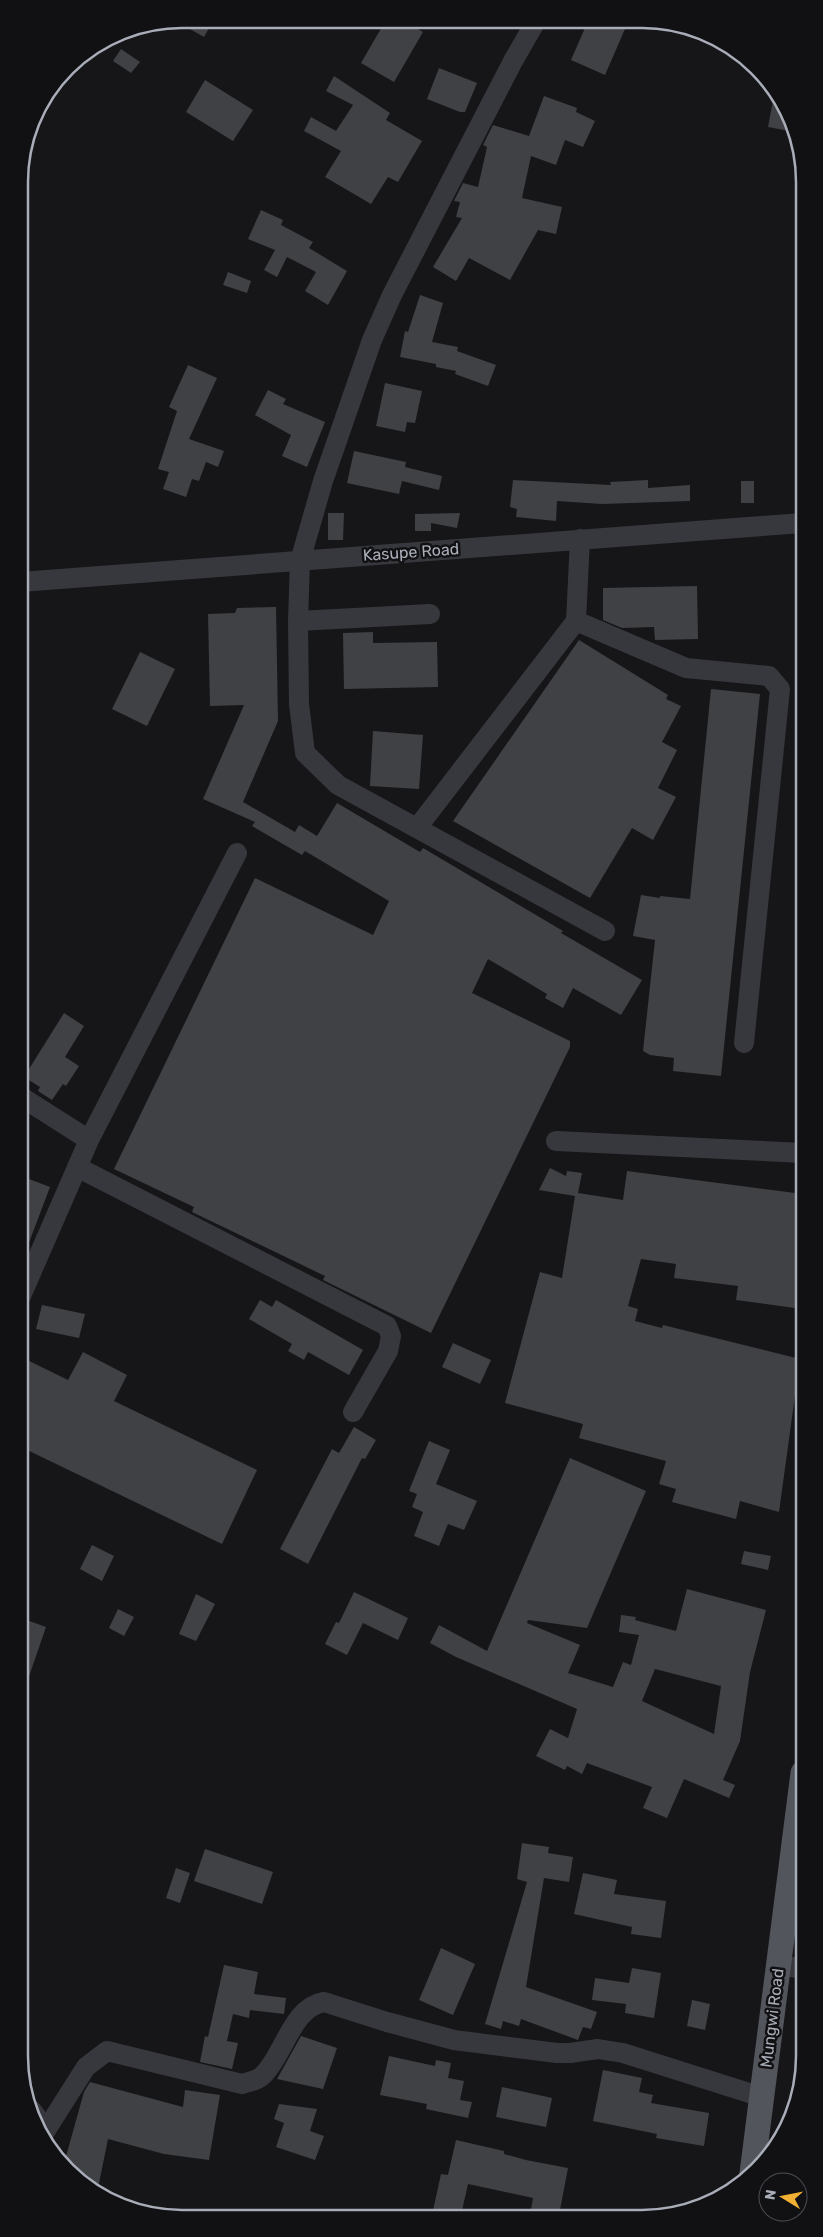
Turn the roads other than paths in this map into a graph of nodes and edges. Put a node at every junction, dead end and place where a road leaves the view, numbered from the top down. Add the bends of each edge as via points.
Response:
1 (532, 28) edge
2 (796, 523) edge
3 (580, 539) junction
4 (300, 560) junction
5 (28, 581) edge
6 (430, 614) dead end
7 (298, 621) junction
8 (576, 621) junction
9 (417, 828) junction
10 (238, 853) dead end
11 (605, 931) dead end
12 (744, 1043) dead end
13 (28, 1101) edge
14 (89, 1140) junction
15 (556, 1141) dead end
16 (795, 1153) edge
17 (77, 1167) junction
18 (28, 1280) edge
19 (353, 1412) dead end
20 (795, 1842) edge
21 (795, 1987) edge
22 (762, 2097) junction
23 (46, 2129) edge
24 (771, 2139) edge
25 (754, 2160) edge

1 - 4 street via 372,340 323,481
2 - 3 street, Kasupe Road
3 - 4 street, Kasupe Road
3 - 8 street
4 - 5 street, Kasupe Road
4 - 7 street
6 - 7 street
7 - 9 street via 299,704 305,753 338,785
8 - 9 street
8 - 12 street via 686,668 769,676 780,689
9 - 11 street
10 - 14 street
13 - 14 street
14 - 17 street
15 - 16 street
17 - 18 street
17 - 19 street via 387,1326 391,1336 388,1351
20 - 22 main road, Mungwi Road
21 - 24 main road, Mungwi Road
22 - 23 street via 623,2053 598,2049 570,2053 454,2040 324,2002 314,2004 302,2014 263,2076 242,2084 106,2051 86,2067
22 - 25 main road, Mungwi Road

